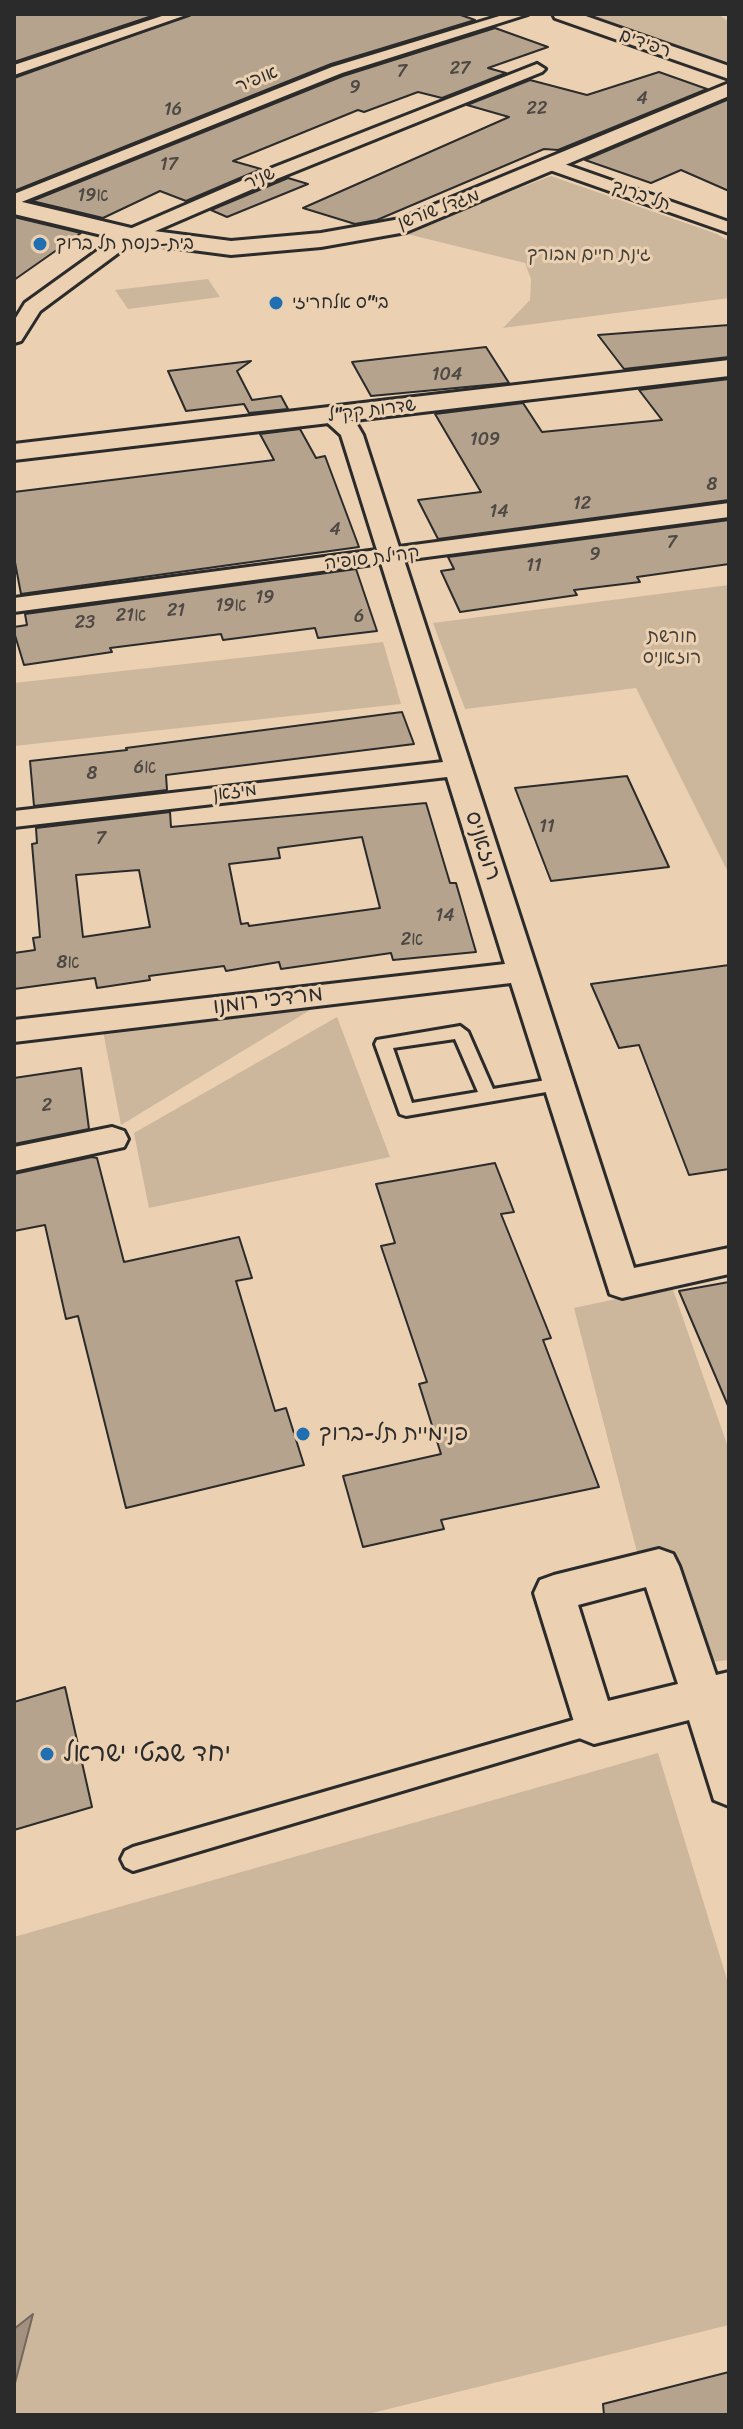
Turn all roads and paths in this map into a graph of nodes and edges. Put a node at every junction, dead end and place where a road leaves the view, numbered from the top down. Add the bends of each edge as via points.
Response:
1 (182, 14) edge
2 (521, 14) edge
3 (562, 14) edge
4 (537, 69) dead end
5 (14, 70) edge
6 (729, 73) edge
7 (729, 89) edge
8 (553, 165) junction
9 (14, 200) edge
10 (14, 207) edge
11 (729, 228) edge
12 (131, 235) junction
13 (14, 337) edge
14 (729, 368) edge
15 (729, 391) edge
16 (331, 416) junction
17 (352, 435) junction
18 (14, 452) edge
19 (14, 475) edge
20 (729, 510) edge
21 (389, 557) junction
22 (14, 605) edge
23 (457, 768) junction
24 (14, 819) edge
25 (522, 972) junction
26 (14, 1031) edge
27 (558, 1084) junction
28 (488, 1096) junction
29 (112, 1139) dead end
30 (14, 1159) edge
31 (729, 1261) edge
32 (716, 1694) edge
33 (594, 1724) junction
34 (729, 1785) edge
35 (133, 1859) dead end

1 - 5 street
2 - 9 street, אופיר via 337,70
3 - 6 main road, רפידים
4 - 12 street, שניר
7 - 8 main road, מגדל שורשן
8 - 11 street, תל ברוך
8 - 12 main road, מגדל שורשן via 406,225 321,240 231,248
10 - 12 main road, מגדל שורשן
12 - 13 street, שניר via 32,307
14 - 16 main road, שדרות קק"ל
15 - 17 main road, שדרות קק"ל
16 - 17 street
16 - 18 main road, שדרות קק"ל
17 - 19 main road, שדרות קק"ל
17 - 21 street, רוזאניס
20 - 21 street, קהילת סופיה
21 - 22 street, קהילת סופיה
21 - 23 street, רוזאניס
23 - 24 street, מיזאן
23 - 25 street, רוזאניס
25 - 26 street, מרדכי רומנו
25 - 27 street, רוזאניס
27 - 28 lane
27 - 31 street, רוזאניס via 622,1284
28 - 28 lane via 406,1110 383,1044 460,1032
29 - 30 street
32 - 33 street
32 - 33 street via 659,1566 554,1593
32 - 34 street
33 - 35 lane

